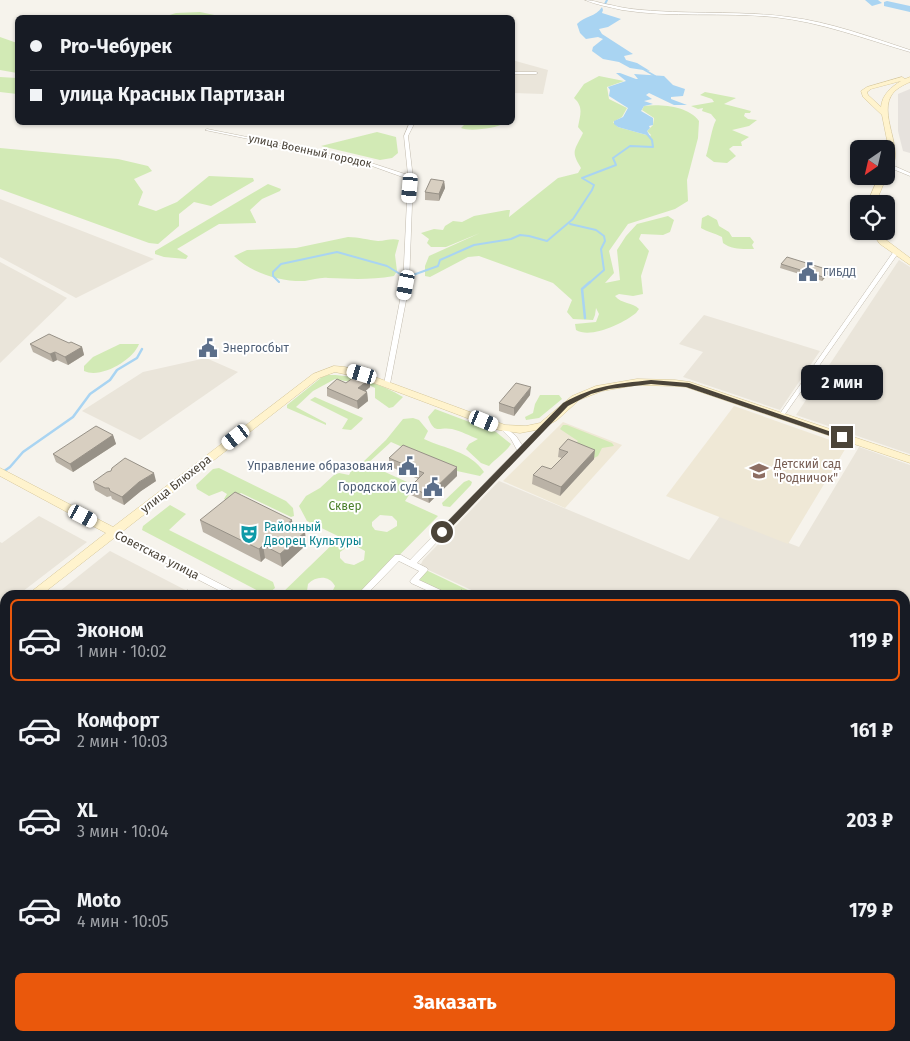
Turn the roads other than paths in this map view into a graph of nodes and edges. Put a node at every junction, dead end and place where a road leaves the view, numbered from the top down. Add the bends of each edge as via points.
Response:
1 (587, 0) edge
2 (910, 51) edge
3 (515, 73) edge
4 (536, 73) dead end
5 (910, 78) edge
6 (885, 114) junction
7 (412, 125) edge
8 (207, 130) dead end
9 (891, 140) edge
10 (895, 171) edge
11 (910, 176) edge
12 (411, 178) junction
13 (882, 240) edge
14 (896, 252) junction
15 (910, 262) edge
16 (387, 384) junction
17 (781, 416) junction
18 (548, 422) junction
19 (503, 428) junction
20 (521, 450) junction
21 (910, 460) edge
22 (4, 474) edge
23 (113, 532) junction
24 (411, 564) junction
25 (39, 590) edge
26 (225, 590) edge
27 (366, 590) edge
28 (434, 590) edge

1 - 2 street via 629,10 750,14 801,20
3 - 4 street
5 - 6 street via 888,93
5 - 6 street via 864,91
6 - 9 street
7 - 12 street via 406,136
8 - 12 street, улица Военный городок via 362,161
10 - 11 street
12 - 16 street via 406,285
13 - 14 street
14 - 15 street
14 - 17 street
16 - 19 street, улица Блюхера
16 - 23 street, улица Блюхера via 345,370 321,373
17 - 18 street via 695,386 651,382 588,392 566,404
17 - 21 street
18 - 19 street, улица Блюхера via 519,430
18 - 20 street
19 - 20 street
20 - 24 street
22 - 23 street, Советская улица
23 - 25 street, улица Блюхера
23 - 26 street, Советская улица
24 - 27 street via 398,558
24 - 28 street via 424,570 414,580

